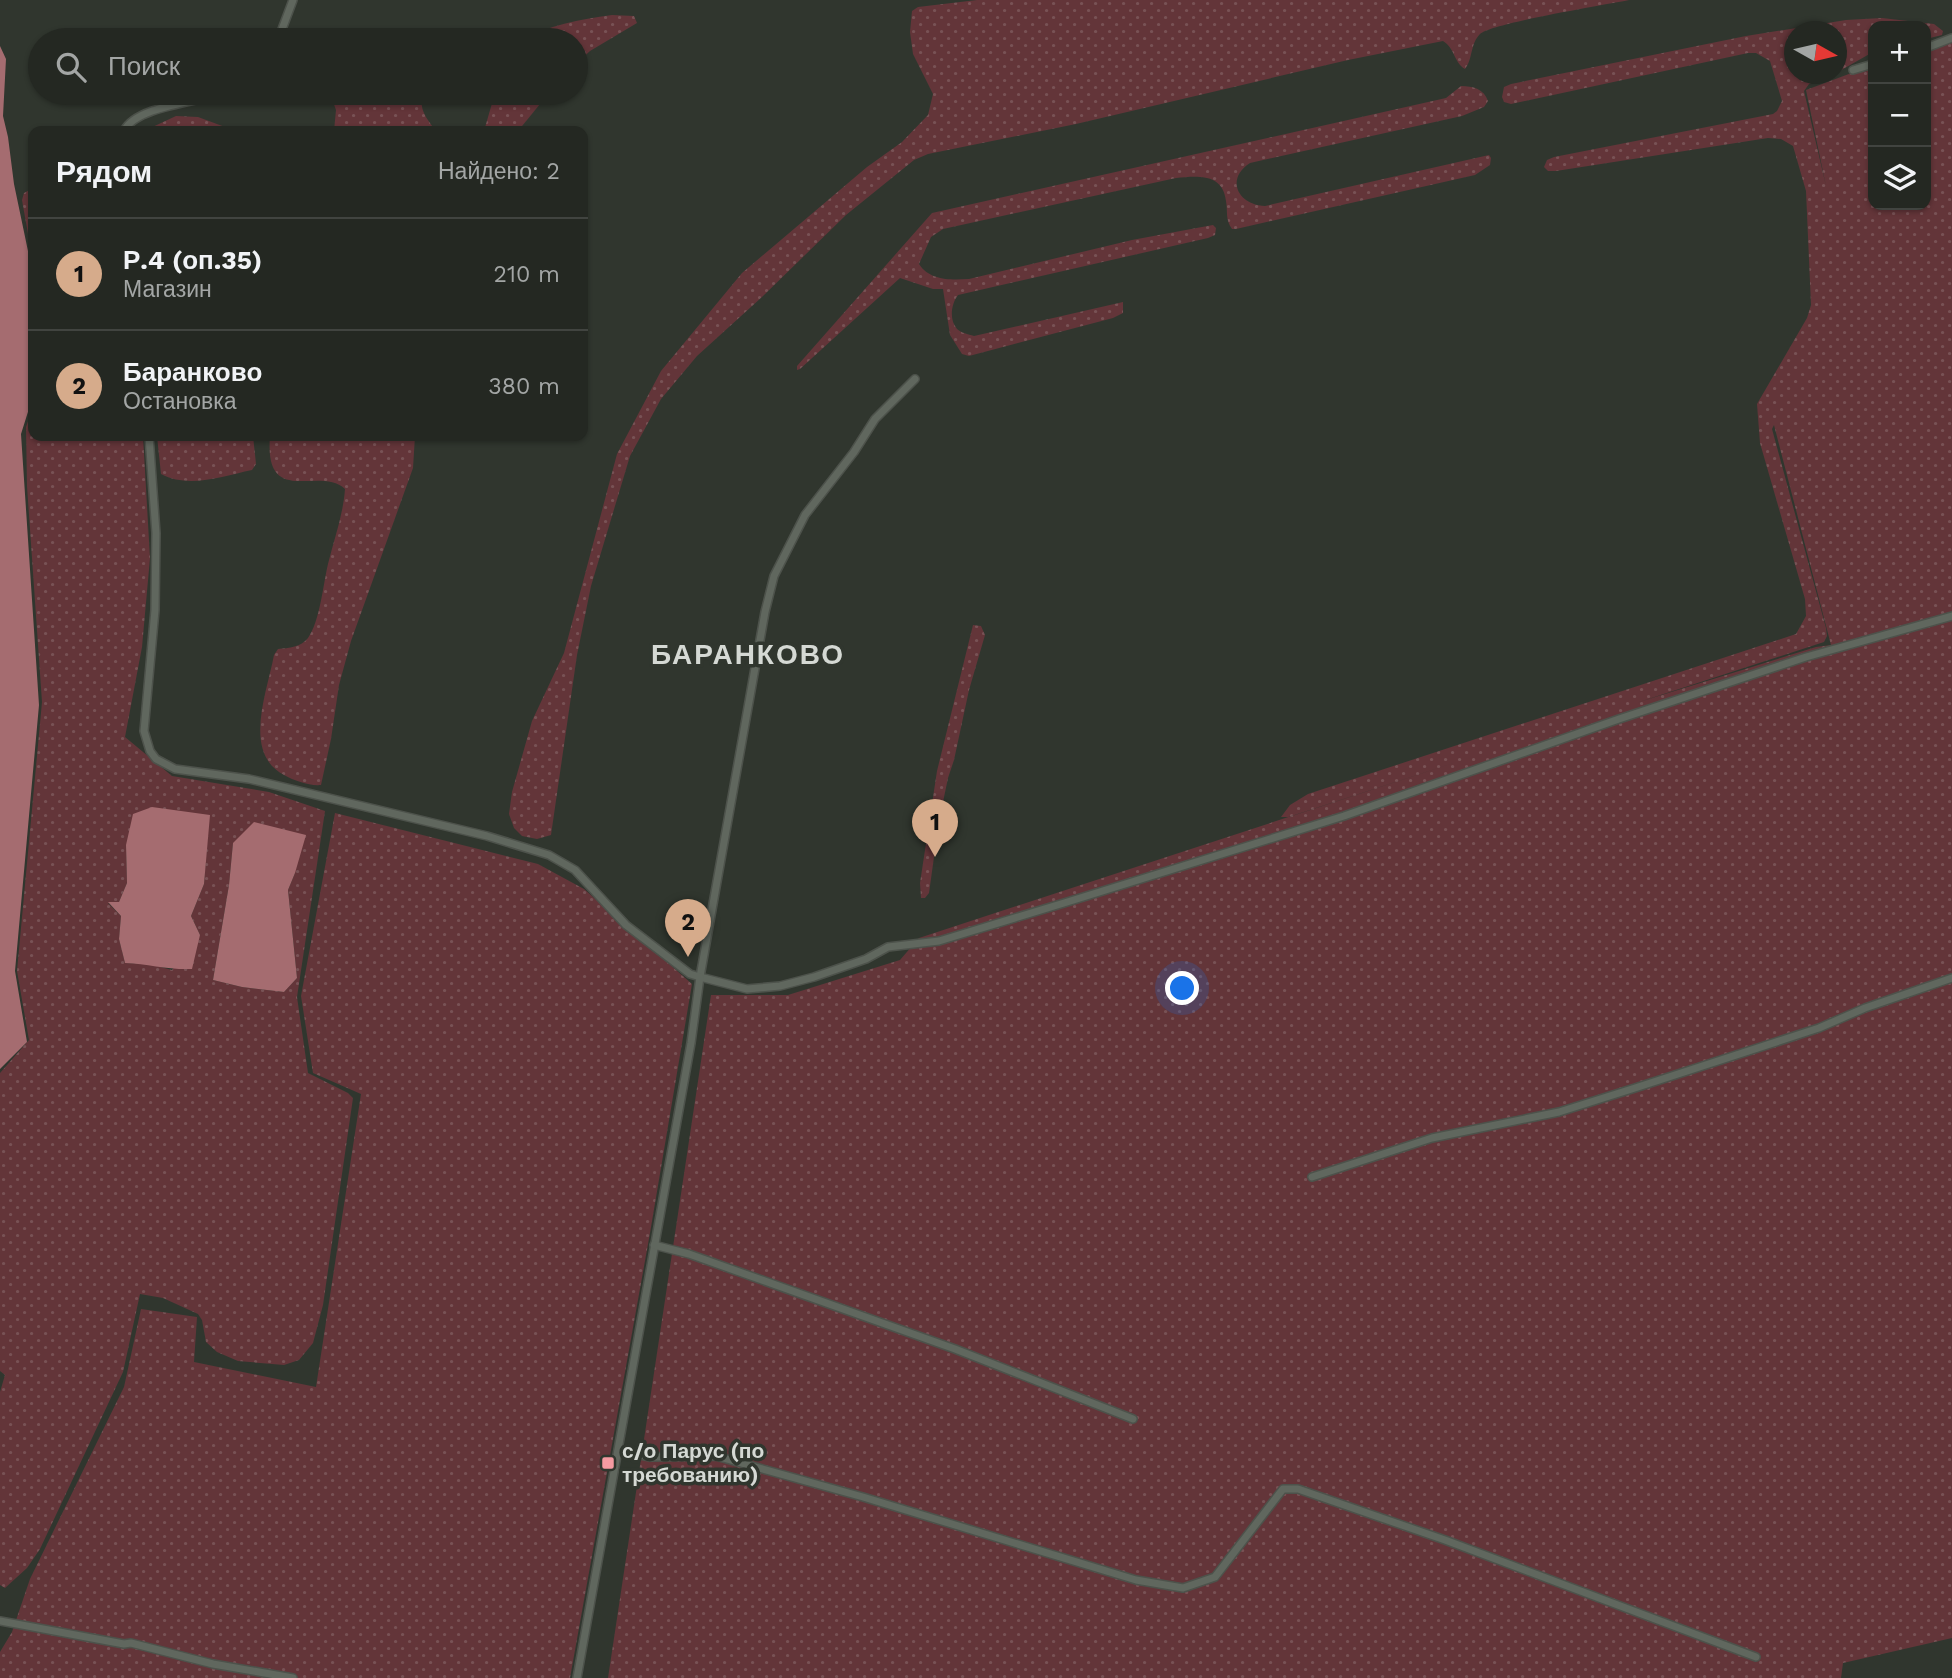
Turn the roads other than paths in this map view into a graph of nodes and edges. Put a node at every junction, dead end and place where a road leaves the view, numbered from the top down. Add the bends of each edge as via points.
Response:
1 (293, 0) edge
2 (282, 28) edge
3 (1952, 38) edge
4 (1931, 46) edge
5 (1868, 66) edge
6 (1853, 70) dead end
7 (182, 105) edge
8 (128, 126) edge
9 (915, 379) dead end
10 (149, 441) edge
11 (1952, 616) edge
12 (700, 977) junction
13 (1952, 978) edge
14 (1312, 1177) dead end
15 (654, 1245) junction
16 (1133, 1419) dead end
17 (618, 1451) junction
18 (0, 1621) edge
19 (1756, 1657) dead end
20 (293, 1678) edge
21 (577, 1678) edge

1 - 2 street
3 - 4 street
5 - 6 street
7 - 8 street via 146,113
9 - 12 street via 875,419 805,515 774,576
10 - 12 street via 157,525 144,731 156,759 175,769 249,779 549,855 575,870 626,925
11 - 12 street via 1806,657 1344,816 939,941 888,947 866,959 780,986 747,989
12 - 15 street
13 - 14 street via 1819,1028 1559,1112 1432,1138
15 - 16 street via 955,1349
15 - 17 street
17 - 19 street via 651,1457 716,1456 1136,1580 1183,1588 1215,1577 1283,1489 1298,1489
17 - 21 street
18 - 20 street

